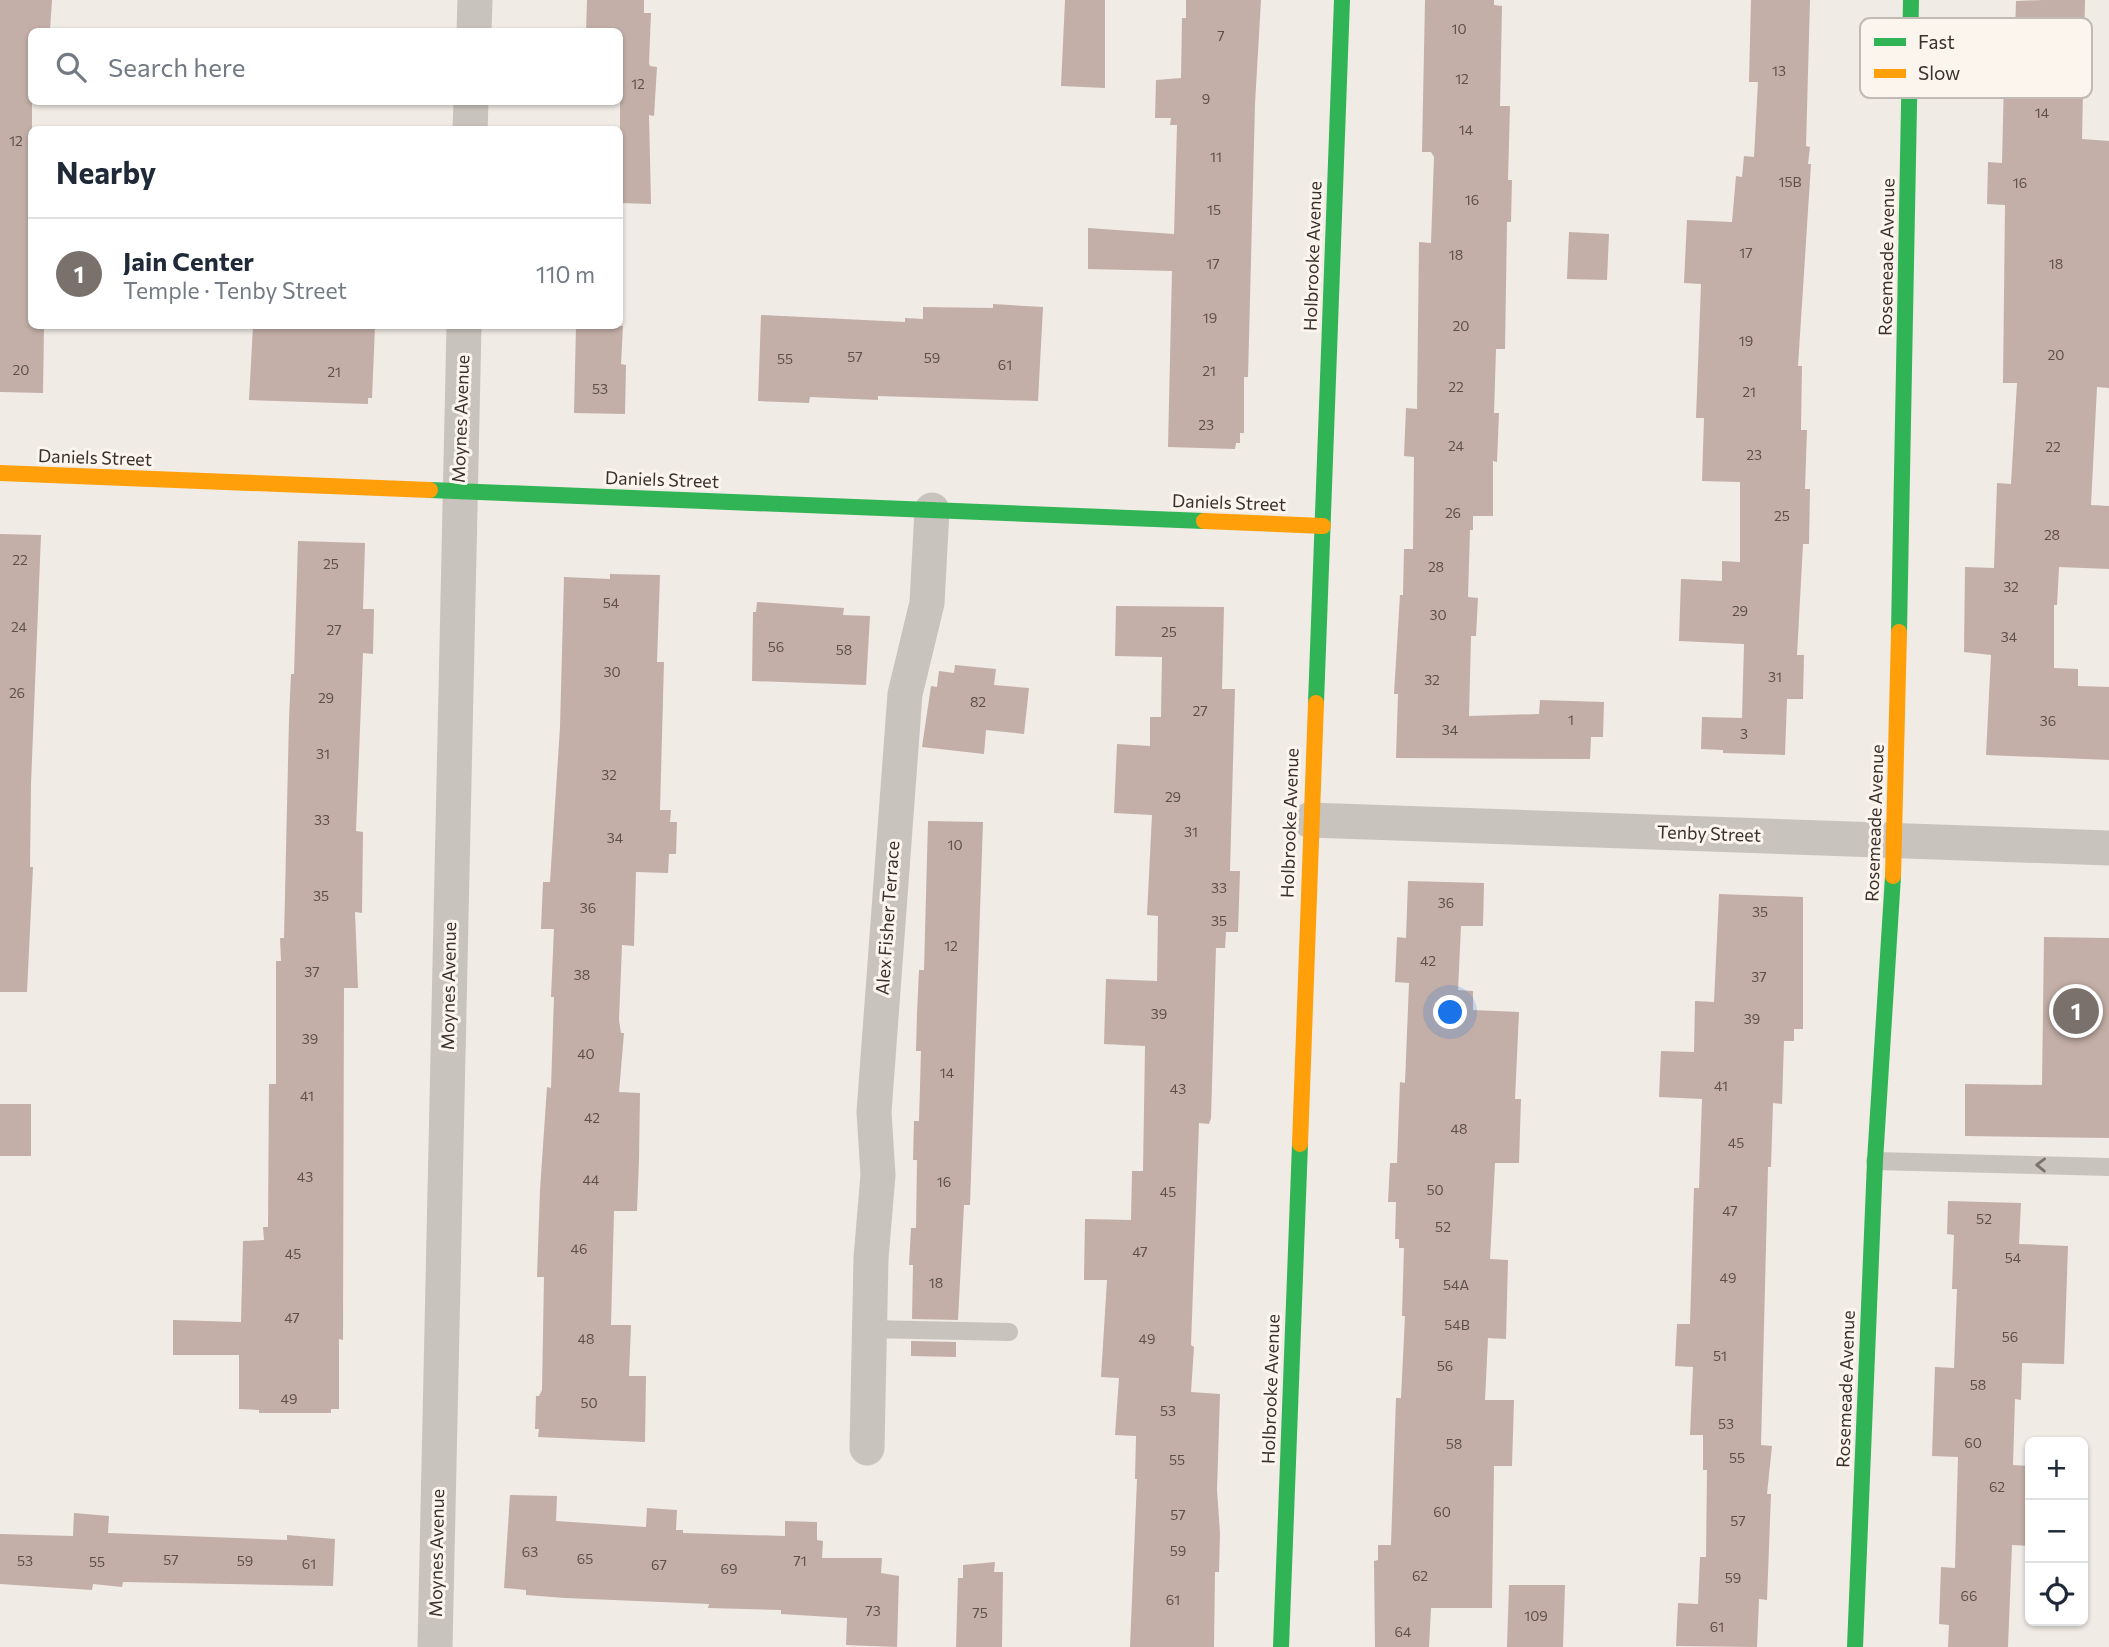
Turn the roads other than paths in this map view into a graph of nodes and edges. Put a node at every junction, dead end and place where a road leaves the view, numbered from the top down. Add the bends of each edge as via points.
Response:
1 (475, 0) edge
2 (1342, 0) edge
3 (1911, 0) edge
4 (1911, 18) edge
5 (474, 28) edge
6 (1909, 98) edge
7 (471, 105) edge
8 (470, 126) edge
9 (464, 329) edge
10 (0, 473) edge
11 (459, 492) junction
12 (932, 510) junction
13 (1322, 526) junction
14 (1309, 820) junction
15 (1895, 841) junction
16 (2109, 848) edge
17 (1875, 1161) junction
18 (2109, 1167) edge
19 (870, 1329) junction
20 (1009, 1332) dead end
21 (867, 1448) dead end
22 (435, 1647) edge
23 (1281, 1647) edge
24 (1855, 1647) edge

1 - 5 street
2 - 13 street, Holbrooke Avenue
3 - 4 street, Rosemeade Avenue
6 - 15 street, Rosemeade Avenue
7 - 8 street
9 - 11 street, Moynes Avenue
10 - 11 street, Daniels Street
11 - 12 street, Daniels Street
11 - 22 street, Moynes Avenue
12 - 13 street, Daniels Street
12 - 19 street, Alex Fisher Terrace via 927,603 905,694 888,918 874,1112 878,1175
13 - 14 street, Holbrooke Avenue
14 - 15 street, Tenby Street
14 - 23 street, Holbrooke Avenue
15 - 16 street, Tenby Street
15 - 17 street, Rosemeade Avenue
18 -> 17 lane
17 - 24 street, Rosemeade Avenue
19 - 20 lane
19 - 21 street, Alex Fisher Terrace

